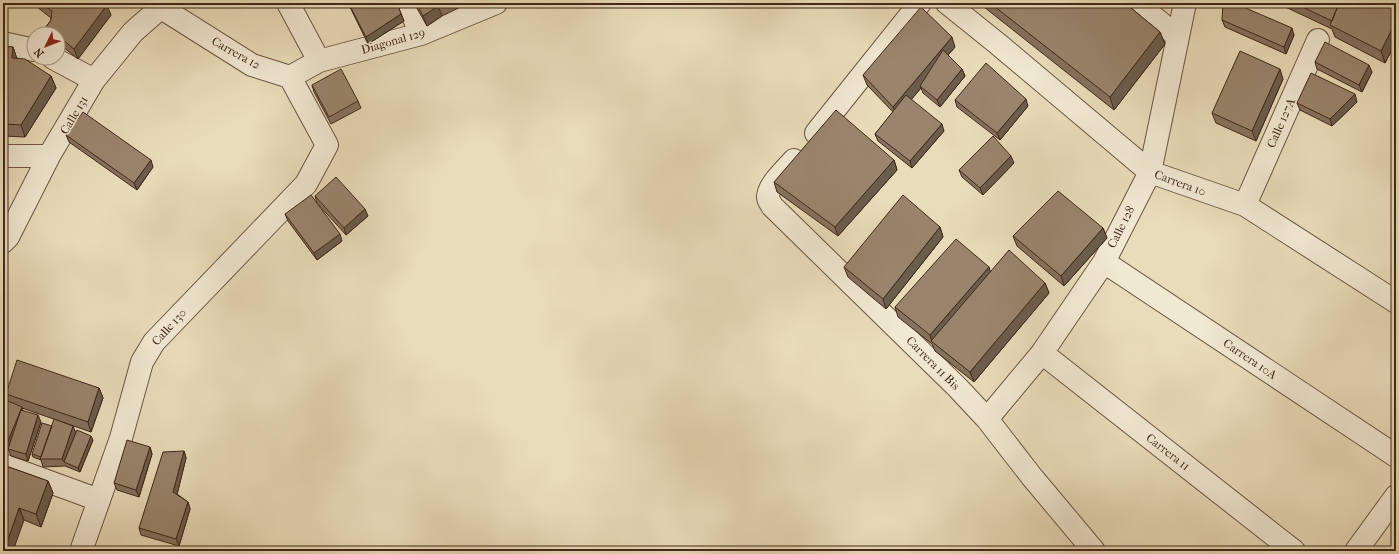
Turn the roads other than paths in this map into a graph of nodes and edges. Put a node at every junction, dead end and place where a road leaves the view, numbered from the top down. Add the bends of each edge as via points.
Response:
1 (288, 3) edge
2 (407, 3) edge
3 (496, 3) edge
4 (920, 3) edge
5 (947, 3) edge
6 (1136, 3) edge
7 (1185, 3) edge
8 (163, 5) edge
9 (421, 34) junction
10 (1177, 36) junction
11 (1318, 40) dead end
12 (3, 43) edge
13 (26, 48) edge
14 (319, 61) junction
15 (66, 65) edge
16 (290, 77) junction
17 (94, 80) junction
18 (3, 156) edge
19 (49, 156) junction
20 (1150, 172) junction
21 (1245, 205) junction
22 (3, 242) edge
23 (1104, 262) junction
24 (1396, 302) edge
25 (1042, 353) junction
26 (988, 419) junction
27 (1396, 456) edge
28 (3, 465) edge
29 (1396, 496) edge
30 (99, 500) junction
31 (82, 551) edge
32 (1094, 551) edge
33 (1294, 551) edge
34 (1356, 551) edge

1 - 14 street
2 - 9 street
3 - 9 street, Diagonal 129
4 - 26 street, Carrera 11 Bis via 837,109 773,185 768,199 772,206
5 - 20 street, Carrera 10
6 - 10 street
7 - 10 street, Calle 128
8 - 16 street, Carrera 12 via 252,65
8 - 17 street, Calle 131 via 133,32
9 - 14 street, Diagonal 129
10 - 20 street, Calle 128
11 - 21 street, Calle 127A
12 - 13 street
14 - 16 street, Diagonal 129
15 - 17 street
16 - 30 street, Calle 130 via 327,145 306,184 154,342 142,362 121,438
17 - 19 street, Calle 131
18 - 19 street
19 - 22 street, Calle 131 via 8,237
20 - 21 street, Carrera 10
20 - 23 street, Calle 128
21 - 24 street, Carrera 10
23 - 25 street, Calle 128
23 - 27 street, Carrera 10A
25 - 26 street, Calle 128
25 - 33 street, Carrera 11
26 - 32 street, Carrera 11 Bis via 1032,478
28 - 30 street
29 - 34 street
30 - 31 street, Calle 130

